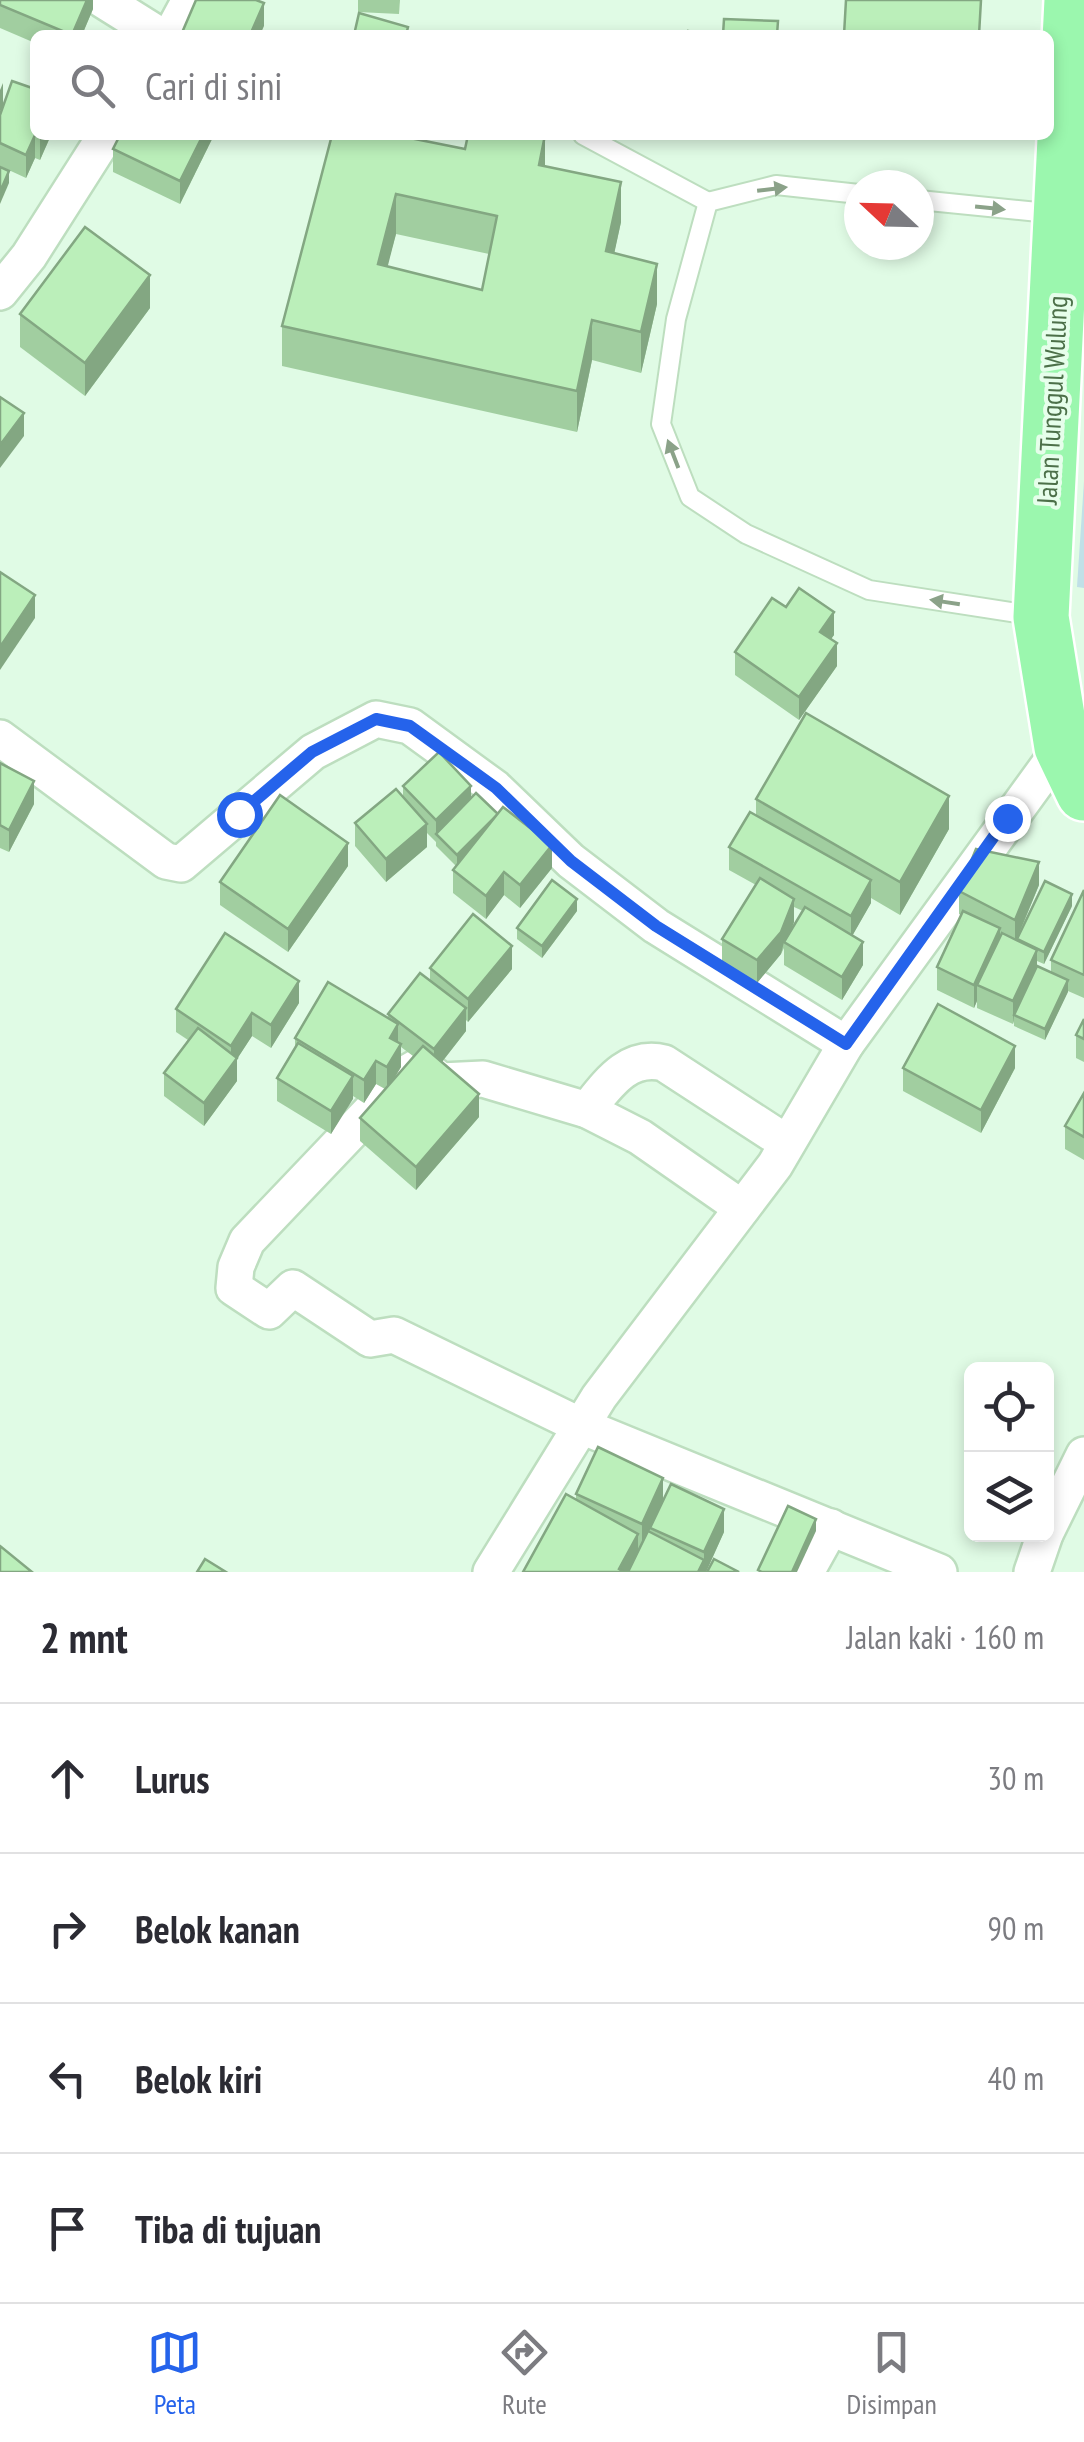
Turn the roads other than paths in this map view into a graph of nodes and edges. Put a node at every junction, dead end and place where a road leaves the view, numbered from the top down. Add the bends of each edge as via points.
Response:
1 (103, 0) edge
2 (190, 0) edge
3 (1072, 0) edge
4 (152, 30) edge
5 (174, 30) edge
6 (103, 140) edge
7 (592, 140) edge
8 (844, 192) edge
9 (708, 202) junction
10 (934, 203) edge
11 (1069, 229) edge
12 (0, 292) edge
13 (1041, 616) junction
14 (0, 738) edge
15 (1073, 770) edge
16 (846, 1044) junction
17 (587, 1110) junction
18 (787, 1143) junction
19 (742, 1208) junction
20 (579, 1426) junction
21 (1084, 1454) edge
22 (1054, 1516) edge
23 (831, 1527) junction
24 (1043, 1542) edge
25 (490, 1572) edge
26 (806, 1572) edge
27 (939, 1572) edge
28 (1032, 1572) edge

1 - 4 street
2 - 5 street
3 - 11 main road, Jalan Tunggul Wulung
6 - 12 street
7 - 9 lane
9 -> 8 lane via 776,185
13 -> 9 lane via 870,590 746,534 690,498 662,424 676,319
10 -> 11 lane
11 - 13 main road, Jalan Tunggul Wulung
13 - 15 main road, Jalan Tunggul Wulung
14 - 16 street via 166,861 180,864 312,752 376,719 410,726 496,788 571,861 656,926
15 - 16 street
16 - 18 street
17 - 18 street via 634,1062 649,1059
17 - 19 street via 640,1137
17 - 20 street via 483,1080 441,1081 421,1065 406,1073 247,1241 234,1288 269,1311 293,1288 370,1338 394,1335
18 - 19 street
19 - 20 street
20 - 23 street
20 - 25 street
21 - 22 street
23 - 26 street
23 - 27 street
24 - 28 street

